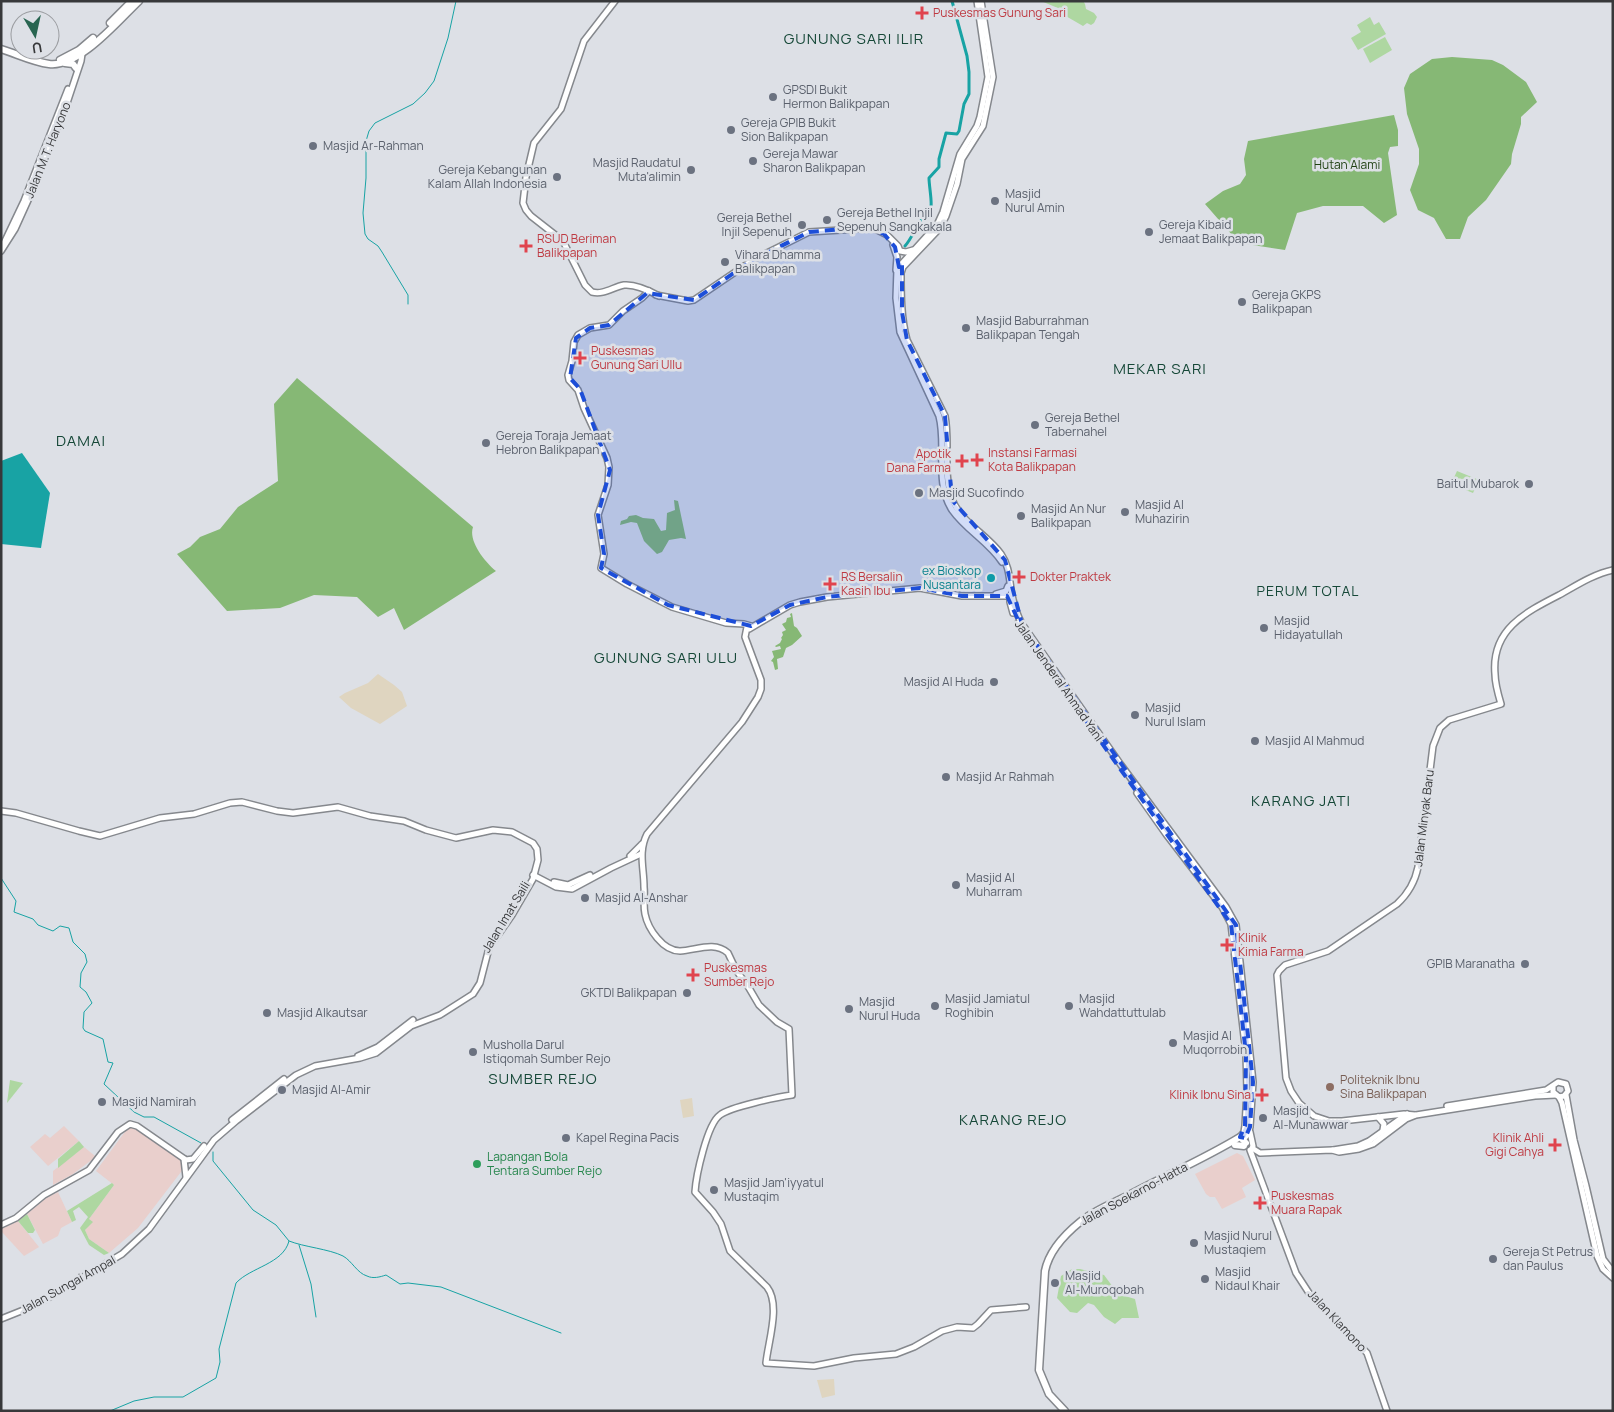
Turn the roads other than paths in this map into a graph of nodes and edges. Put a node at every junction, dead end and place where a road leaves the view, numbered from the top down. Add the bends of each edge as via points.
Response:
1 (132, 1) edge
2 (139, 1) edge
3 (615, 1) edge
4 (977, 1) edge
5 (981, 1) edge
6 (1, 44) edge
7 (1, 49) edge
8 (78, 54) junction
9 (65, 63) junction
10 (76, 68) junction
11 (947, 205) junction
12 (3, 248) edge
13 (913, 253) junction
14 (902, 259) junction
15 (646, 291) junction
16 (1613, 570) edge
17 (1008, 586) junction
18 (1010, 596) junction
19 (749, 627) junction
20 (1, 811) edge
21 (644, 839) junction
22 (641, 853) junction
23 (630, 857) junction
24 (642, 864) junction
25 (535, 875) junction
26 (1553, 1087) junction
27 (1566, 1095) junction
28 (1557, 1096) junction
29 (1456, 1106) junction
30 (1413, 1113) junction
31 (241, 1115) joint
32 (1378, 1117) junction
33 (1361, 1118) junction
34 (1383, 1130) junction
35 (1250, 1131) junction
36 (1247, 1144) junction
37 (205, 1147) junction
38 (1332, 1150) junction
39 (186, 1160) junction
40 (186, 1177) junction
41 (1, 1225) edge
42 (1595, 1238) junction
43 (1613, 1272) edge
44 (1613, 1278) edge
45 (1026, 1307) dead end
46 (1, 1319) edge
47 (1058, 1403) junction
48 (1065, 1411) edge
49 (1068, 1411) edge
50 (1387, 1411) edge

1 - 8 highway
2 - 8 highway
3 - 15 main road via 584,41 561,110 534,143 523,203 531,216 563,241 588,290 599,293 622,286
4 - 11 main road via 987,82 980,117 960,154
5 - 11 main road via 992,77 982,126 962,159
6 - 8 highway via 48,60
7 - 9 highway via 43,63
8 - 9 highway
8 - 10 main road, Jalan M.T. Haryono
8 - 12 main road, Jalan M.T. Haryono via 81,61 64,112 29,198
9 - 10 highway
10 - 12 main road, Jalan M.T. Haryono
11 - 13 main road via 937,225
13 - 14 main road
13 - 14 main road
13 - 14 main road via 906,252
14 - 15 main road via 884,234 873,228 809,232 753,260 694,300 659,296
14 - 17 main road, Jalan Jenderal Ahmad Yani via 896,273 900,332 940,416 947,498 958,517 1002,562
14 - 35 main road, Jalan Jenderal Ahmad Yani via 905,331 945,416 950,495 957,508 997,550 1008,567 1014,603 1022,624 1236,925 1253,1082
15 - 19 main road via 610,325 590,328 578,335 569,370 571,380 581,391 610,470 598,515 604,554 600,568 672,607
16 - 33 main road, Jalan Minyak Baru via 1519,618 1499,644 1495,663 1501,704 1454,718 1437,733 1418,867 1407,894 1398,904 1328,951 1287,965 1278,972 1276,981 1288,1085 1311,1114 1322,1119
17 - 18 main road, Jalan Jenderal Ahmad Yani
17 - 19 main road via 1000,594 962,593 920,585 802,599 787,604
18 - 19 main road via 962,596 920,588 863,593 800,602
18 - 36 main road, Jalan Jenderal Ahmad Yani via 1012,610 1026,637 1222,907 1231,924 1246,1054 1244,1132
19 - 21 main road via 746,639 761,680 756,702
20 - 25 main road via 100,836 160,818 194,814 230,803 242,802 293,813 338,806 370,816 404,821 456,838 493,830 512,832 533,843 537,853
21 - 22 main road
21 - 23 main road
22 - 23 main road, Jalan Imat Saili
22 - 24 main road
23 - 24 main road
23 - 25 main road, Jalan Imat Saili via 572,889 560,888
24 - 45 main road via 644,912 658,938 673,950 714,947 725,951 759,1005 789,1029 792,1095 720,1114 702,1155 695,1192 721,1224 730,1251 771,1294 773,1312 766,1363 814,1366 896,1354 942,1331 973,1328 991,1310
25 - 31 main road, Jalan Imat Saili via 489,948 476,991 447,1011 410,1026 372,1055 304,1070
26 - 27 main road via 1557,1082 1564,1082 1568,1088
26 - 28 main road
26 - 29 main road
27 - 28 main road
27 - 42 main road
28 - 29 main road
28 - 42 main road via 1566,1117
29 - 30 main road
30 - 32 main road, Jalan Minyak Baru
30 - 33 main road via 1396,1111
30 - 34 main road
30 - 38 main road via 1370,1145 1339,1152
31 - 37 main road, Jalan Sungai Ampal
32 - 33 main road, Jalan Minyak Baru
32 - 34 main road via 1384,1124
34 - 38 main road via 1358,1146
35 - 36 main road
35 - 36 main road, Jalan Jenderal Ahmad Yani
36 - 38 main road via 1260,1153
36 - 47 highway, Jalan Soekarno-Hatta via 1235,1145 1083,1224 1064,1242 1048,1271 1041,1362 1050,1391
36 - 47 highway, Jalan Soekarno-Hatta via 1082,1220 1057,1245 1045,1272 1039,1370 1049,1394
36 - 50 main road, Jalan Klamono via 1296,1273 1309,1292 1367,1353
37 - 39 main road via 193,1159
37 - 40 main road, Jalan Sungai Ampal
39 - 40 main road
39 - 41 main road via 130,1124 118,1132 89,1170 44,1194 16,1218
40 - 46 main road, Jalan Sungai Ampal via 149,1228 122,1254 36,1305
42 - 43 main road via 1603,1259
42 - 44 main road via 1600,1264
47 - 48 highway, Jalan Soekarno-Hatta
47 - 49 highway, Jalan Soekarno-Hatta

